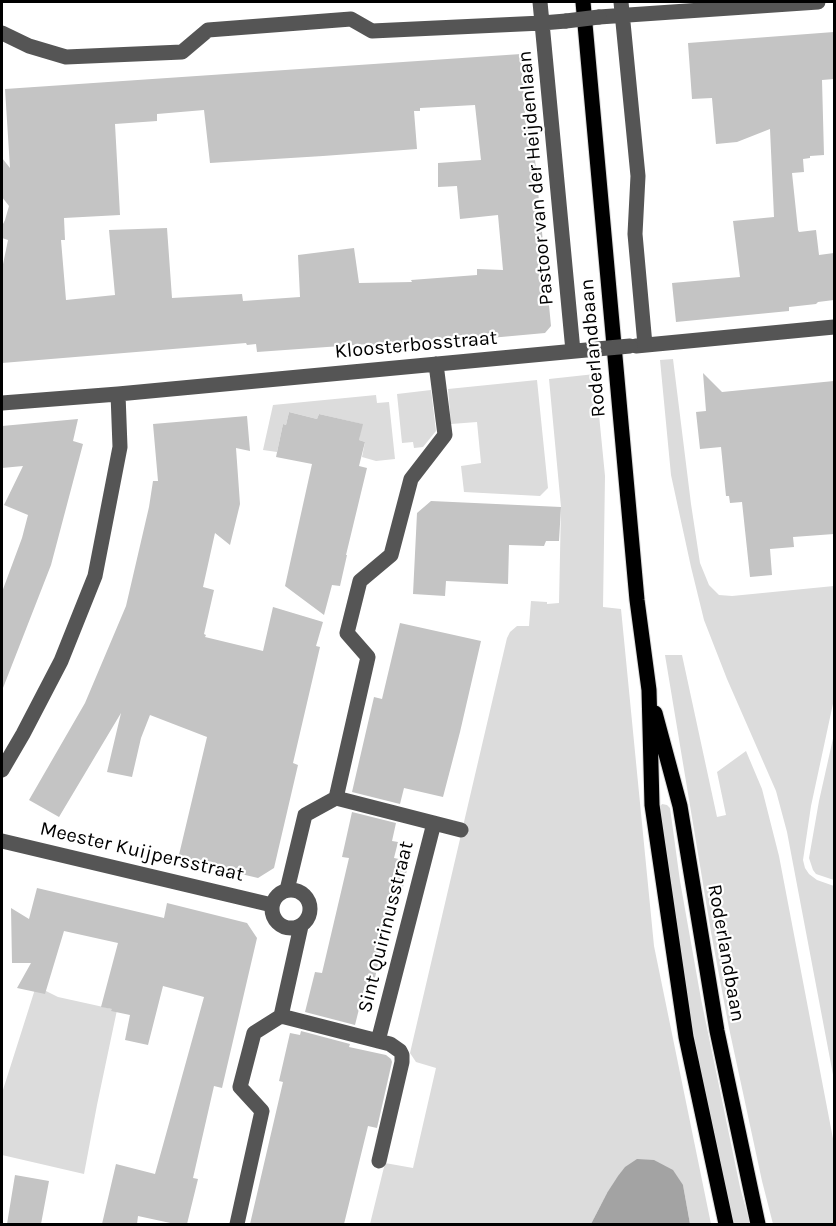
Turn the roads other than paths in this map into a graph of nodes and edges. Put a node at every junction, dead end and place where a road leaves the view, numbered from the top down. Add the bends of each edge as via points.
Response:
1 (540, 2) edge
2 (583, 2) edge
3 (638, 2) edge
4 (818, 2) edge
5 (621, 8) edge
6 (542, 23) junction
7 (2, 33) edge
8 (834, 327) edge
9 (638, 345) junction
10 (573, 351) junction
11 (436, 364) junction
12 (118, 394) junction
13 (2, 404) edge
14 (649, 690) junction
15 (2, 770) edge
16 (336, 798) junction
17 (434, 823) junction
18 (461, 830) dead end
19 (2, 841) edge
20 (287, 890) junction
21 (272, 905) junction
22 (301, 926) junction
23 (281, 1016) junction
24 (378, 1041) junction
25 (379, 1161) dead end
26 (237, 1224) edge
27 (726, 1224) edge
28 (758, 1224) edge

1 - 6 street, Pastoor van der Heijdenlaan
2 - 14 main road, Roderlandbaan via 637,600
3 - 5 street
4 - 5 street
5 - 6 street, bridge via 599,17
5 - 9 street via 638,176
6 - 7 street via 372,31 351,19 208,30 182,52 66,57
6 - 10 street, Pastoor van der Heijdenlaan
8 - 9 street, Kloosterbosstraat
9 - 10 street, Kloosterbosstraat, bridge
10 - 11 street, Kloosterbosstraat
11 - 12 street, Kloosterbosstraat
11 - 16 street via 445,435 411,479 391,555 360,581 347,633 369,657
12 - 13 street, Kloosterbosstraat
12 - 15 street via 120,447 95,576 61,661
14 - 27 main road, Roderlandbaan via 655,828 686,1037
14 - 28 main road, Roderlandbaan via 680,806 717,1030
16 - 17 street, Sint Quirinusstraat
16 - 20 street via 305,815
17 - 18 street, Sint Quirinusstraat
17 - 24 street, Sint Quirinusstraat
19 - 21 street, Meester Kuijpersstraat
20 - 21 street via 276,896
20 - 22 street via 301,892 307,898 309,915
21 - 22 street via 278,924 287,928
22 - 23 street
23 - 24 street, Sint Quirinusstraat
23 - 26 street via 254,1033 240,1087 262,1111
24 - 25 street, Sint Quirinusstraat via 395,1047 402,1055

